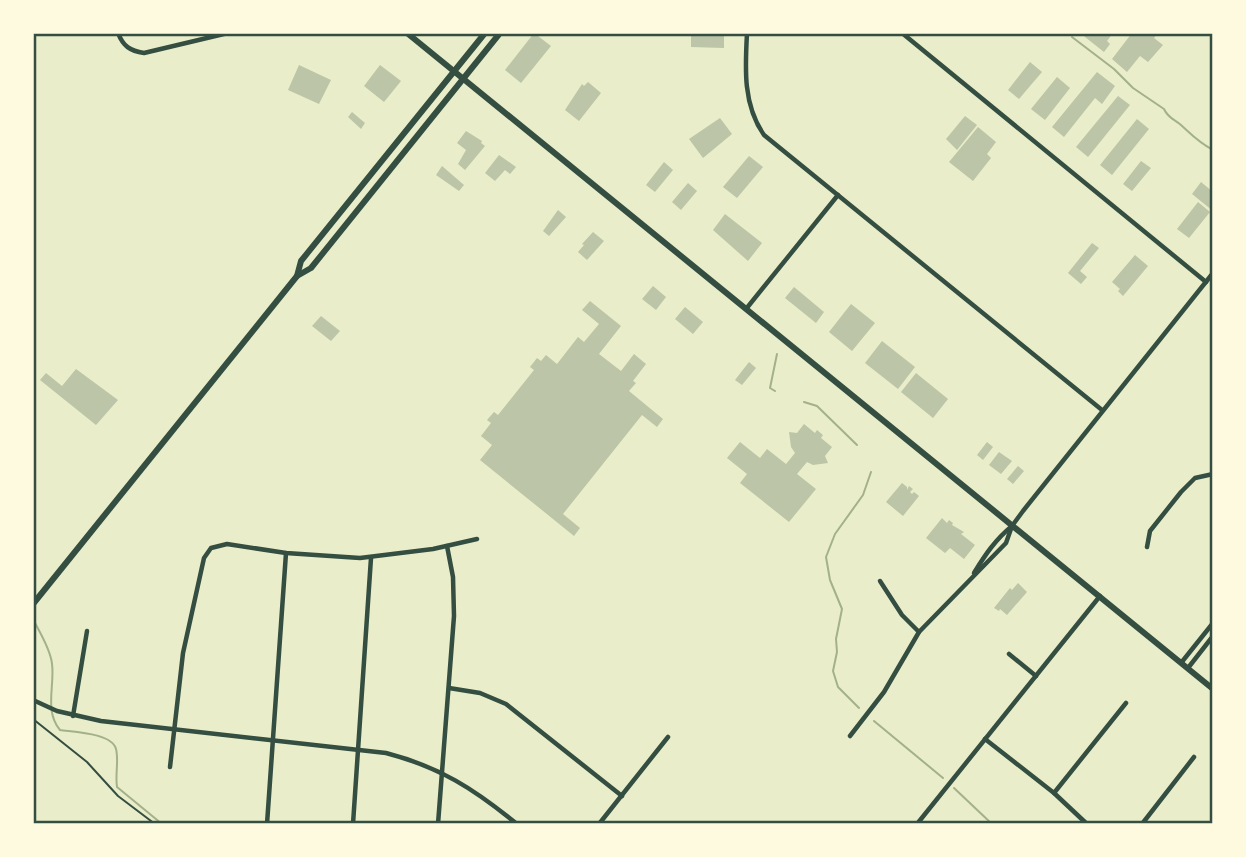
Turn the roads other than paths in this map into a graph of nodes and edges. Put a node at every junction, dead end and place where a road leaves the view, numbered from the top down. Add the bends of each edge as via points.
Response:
1 (118, 33) edge
2 (228, 33) edge
3 (407, 33) edge
4 (485, 33) edge
5 (500, 33) edge
6 (747, 33) edge
7 (902, 33) edge
8 (454, 71) junction
9 (463, 79) junction
10 (366, 181) junction
11 (375, 188) junction
12 (838, 195) junction
13 (1213, 273) edge
14 (298, 276) junction
15 (1206, 282) junction
16 (746, 309) junction
17 (1102, 410) junction
18 (1213, 474) edge
19 (1013, 526) junction
20 (477, 539) dead end
21 (447, 546) junction
22 (1147, 547) dead end
23 (286, 553) junction
24 (371, 558) junction
25 (970, 580) junction
26 (880, 581) dead end
27 (1100, 596) junction
28 (34, 603) edge
29 (1213, 623) edge
30 (87, 631) dead end
31 (919, 632) junction
32 (1213, 636) edge
33 (1009, 654) dead end
34 (1181, 663) junction
35 (1188, 668) junction
36 (1036, 676) junction
37 (449, 688) junction
38 (1213, 689) edge
39 (33, 700) edge
40 (1126, 703) dead end
41 (73, 716) junction
42 (174, 729) junction
43 (850, 736) dead end
44 (668, 737) dead end
45 (985, 738) junction
46 (272, 739) junction
47 (359, 749) junction
48 (1194, 757) dead end
49 (170, 767) dead end
50 (442, 772) junction
51 (1054, 793) junction
52 (622, 796) junction
53 (267, 824) edge
54 (353, 824) edge
55 (438, 824) edge
56 (517, 824) edge
57 (599, 824) edge
58 (917, 824) edge
59 (1087, 824) edge
60 (1142, 824) edge

1 - 2 street via 121,42 144,53
3 - 8 main road
4 - 8 main road
5 - 9 main road
6 - 12 street via 747,95 757,125
7 - 15 street
8 - 9 main road
8 - 10 main road
9 - 11 main road
9 - 16 main road
10 - 11 main road
10 - 14 main road via 301,261
11 - 14 main road via 311,268
12 - 16 street
12 - 17 street
13 - 15 street
14 - 28 main road
15 - 17 street
16 - 19 main road
17 - 19 street
18 - 22 street via 1195,478 1181,492 1150,531
19 - 25 street via 986,552
19 - 25 street via 1007,541
19 - 27 main road
20 - 21 street
21 - 24 street
21 - 37 street via 454,594
23 - 24 street
23 - 42 street via 226,544 211,548 204,558 186,639
23 - 46 street
24 - 47 street
25 - 31 street
26 - 31 street
27 - 34 main road
27 - 36 street
29 - 34 street
30 - 41 street
31 - 43 street via 884,692
32 - 35 street
33 - 36 street
34 - 35 main road
35 - 38 main road
36 - 45 street
37 - 50 street
37 - 52 street via 480,693 506,704
39 - 41 street
40 - 51 street
41 - 42 street
42 - 46 street
42 - 49 street
44 - 52 street
45 - 51 street
45 - 58 street
46 - 47 street
46 - 53 street
47 - 50 street via 400,756
47 - 54 street
48 - 60 street
50 - 55 street
50 - 56 street
51 - 59 street
52 - 57 street

